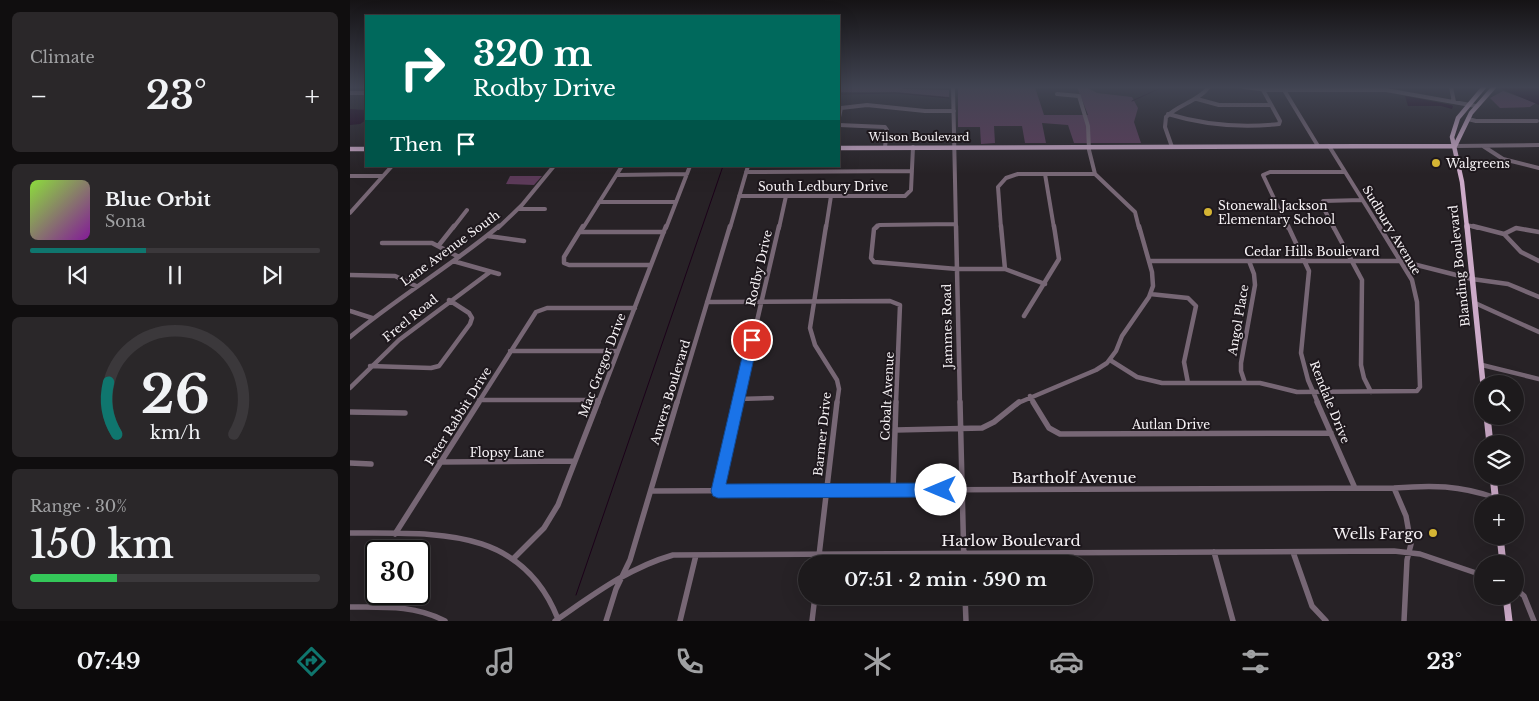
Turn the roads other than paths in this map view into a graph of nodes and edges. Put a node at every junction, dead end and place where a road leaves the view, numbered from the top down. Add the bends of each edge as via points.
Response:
1 (954, 116) edge
2 (1085, 116) edge
3 (1167, 116) edge
4 (1174, 116) edge
5 (1277, 116) edge
6 (1300, 116) edge
7 (1459, 116) edge
8 (1470, 116) edge
9 (1468, 119) junction
10 (1537, 121) dead end
11 (840, 126) edge
12 (1539, 145) edge
13 (1318, 146) junction
14 (1329, 146) junction
15 (1455, 146) junction
16 (1482, 146) junction
17 (954, 147) junction
18 (1090, 147) junction
19 (1172, 147) junction
20 (840, 148) edge
21 (886, 148) junction
22 (913, 148) junction
23 (350, 149) edge
24 (365, 149) edge
25 (391, 167) edge
26 (553, 167) edge
27 (621, 167) edge
28 (690, 167) edge
29 (1539, 168) edge
30 (747, 169) edge
31 (912, 171) junction
32 (1345, 172) junction
33 (617, 174) junction
34 (687, 174) junction
35 (1045, 174) junction
36 (1095, 174) junction
37 (350, 176) edge
38 (382, 176) junction
39 (739, 196) junction
40 (786, 196) junction
41 (831, 196) junction
42 (1362, 200) junction
43 (599, 202) junction
44 (676, 202) junction
45 (350, 205) edge
46 (357, 205) junction
47 (518, 209) junction
48 (545, 209) dead end
49 (467, 210) dead end
50 (350, 213) edge
51 (956, 224) junction
52 (1467, 225) junction
53 (580, 232) junction
54 (664, 232) junction
55 (1539, 232) edge
56 (1504, 234) junction
57 (487, 236) junction
58 (524, 241) dead end
59 (382, 242) dead end
60 (439, 245) junction
61 (459, 257) junction
62 (1539, 260) edge
63 (453, 261) junction
64 (1249, 261) junction
65 (1305, 261) junction
66 (1354, 261) junction
67 (1401, 261) junction
68 (1150, 262) junction
69 (651, 265) junction
70 (957, 269) junction
71 (1005, 269) junction
72 (490, 272) junction
73 (500, 274) dead end
74 (350, 276) edge
75 (1472, 279) junction
76 (1044, 284) junction
77 (416, 286) junction
78 (1150, 294) junction
79 (1539, 297) edge
80 (449, 300) junction
81 (814, 301) junction
82 (707, 302) junction
83 (761, 302) junction
84 (1475, 303) junction
85 (635, 308) junction
86 (350, 311) edge
87 (1024, 316) dead end
88 (372, 318) junction
89 (1539, 332) edge
90 (350, 337) edge
91 (618, 351) junction
92 (510, 352) junction
93 (1110, 360) junction
94 (1482, 365) junction
95 (370, 366) junction
96 (1483, 375) edge
97 (1539, 379) edge
98 (1188, 383) junction
99 (1245, 383) junction
100 (350, 388) edge
101 (1313, 392) junction
102 (1371, 392) junction
103 (1030, 396) junction
104 (772, 398) dead end
105 (739, 399) junction
106 (479, 400) junction
107 (599, 400) junction
108 (350, 412) edge
109 (405, 413) dead end
110 (961, 429) junction
111 (896, 430) junction
112 (1331, 433) junction
113 (440, 462) junction
114 (574, 462) junction
115 (350, 463) edge
116 (371, 464) dead end
117 (1354, 488) junction
118 (1394, 488) junction
119 (892, 490) junction
120 (963, 490) junction
121 (651, 491) junction
122 (718, 491) junction
123 (827, 491) junction
124 (1482, 495) edge
125 (350, 533) edge
126 (395, 534) junction
127 (1214, 552) junction
128 (1293, 552) junction
129 (1408, 552) junction
130 (964, 553) junction
131 (696, 554) junction
132 (819, 554) junction
133 (890, 554) joint
134 (513, 559) junction
135 (1474, 572) edge
136 (622, 576) junction
137 (1524, 596) edge
138 (813, 605) edge
139 (965, 605) edge
140 (1507, 605) edge
141 (350, 607) edge
142 (557, 620) edge
143 (445, 621) edge
144 (606, 621) edge
145 (680, 621) edge
146 (812, 621) edge
147 (966, 621) edge
148 (1233, 621) edge
149 (1326, 621) edge
150 (1404, 621) edge
151 (1509, 621) edge
152 (1534, 621) edge

1 - 17 street, Jammes Road
2 - 18 street
3 - 19 street via 1164,124
4 - 5 street via 1212,124 1279,124
6 - 13 street
7 - 15 main road, Blanding Boulevard via 1452,137
8 - 9 main road
9 - 10 street
9 - 15 main road
11 - 21 street via 885,127
12 - 16 street, Wilson Boulevard
13 - 14 main road, Wilson Boulevard
13 - 19 main road, Wilson Boulevard
14 - 15 main road, Wilson Boulevard
14 - 32 street, Sudbury Avenue
15 - 16 street, Wilson Boulevard
15 - 52 main road, Blanding Boulevard
16 - 29 street via 1503,159
17 - 18 main road, Wilson Boulevard
17 - 22 main road, Wilson Boulevard
17 - 51 street, Jammes Road
18 - 19 main road, Wilson Boulevard
18 - 36 street
20 - 21 main road, Wilson Boulevard
21 - 22 main road, Wilson Boulevard
22 - 31 street
23 - 24 main road
25 - 38 street
26 - 47 street, Lane Avenue South
27 - 33 street
28 - 34 street, Mac Gregor Drive
30 - 31 street
30 - 39 street, Anvers Boulevard
31 - 41 street, South Ledbury Drive via 908,194
32 - 42 street, Sudbury Avenue
32 - 65 street, Rendale Drive via 1270,172 1263,175
33 - 34 street
33 - 43 street
34 - 44 street, Mac Gregor Drive
35 - 36 street
35 - 71 street via 1013,175 999,184
35 - 76 street via 1059,259
36 - 68 street via 1135,212
37 - 38 street
38 - 46 street
39 - 40 street, South Ledbury Drive
39 - 82 street, Anvers Boulevard
40 - 41 street, South Ledbury Drive
40 - 83 street, Rodby Drive
41 - 81 street, Barmer Drive
42 - 66 street via 1327,200 1322,203
42 - 67 street, Sudbury Avenue
43 - 44 street
43 - 53 street
44 - 54 street, Mac Gregor Drive
45 - 46 street
46 - 50 street
47 - 48 street
47 - 57 street, Lane Avenue South
49 - 60 street
51 - 70 street, Jammes Road
51 - 70 street via 876,226 871,258 874,262
52 - 56 street
52 - 75 main road, Blanding Boulevard
53 - 54 street
53 - 69 street via 564,257 564,262 569,265
54 - 69 street, Mac Gregor Drive
55 - 56 street via 1516,227
56 - 62 street via 1521,252
57 - 58 street
57 - 61 street, Lane Avenue South
59 - 60 street
60 - 61 street
61 - 63 street, Lane Avenue South
63 - 72 street
63 - 77 street, Lane Avenue South
64 - 65 street, Cedar Hills Boulevard
64 - 68 street, Cedar Hills Boulevard
64 - 99 street, Angol Place via 1255,285 1241,363
65 - 66 street, Cedar Hills Boulevard
65 - 101 street, Rendale Drive via 1309,277 1301,353
66 - 67 street, Cedar Hills Boulevard
66 - 102 street via 1363,287 1361,372
67 - 75 street, Cedar Hills Boulevard
67 - 102 street, Sudbury Avenue via 1412,280 1417,302 1420,387 1418,391
68 - 78 street via 1153,279
69 - 85 street, Mac Gregor Drive
70 - 71 street
70 - 110 street, Jammes Road
71 - 76 street
72 - 73 street
72 - 80 street, Freel Road
74 - 77 street via 395,276
75 - 79 street, Cedar Hills Boulevard via 1508,284
75 - 84 main road, Blanding Boulevard
76 - 87 street
77 - 88 street, Lane Avenue South
78 - 93 street
78 - 98 street via 1188,298 1196,306 1184,362
80 - 95 street, Freel Road
80 - 95 street via 471,315 472,321 438,366
81 - 83 street
81 - 111 street, Cobalt Avenue via 898,303 901,308
81 - 123 street, Barmer Drive via 810,328 812,339 833,367 838,383
82 - 83 street
82 - 121 street, Anvers Boulevard
83 - 105 street, Rodby Drive
84 - 89 street
84 - 94 main road, Blanding Boulevard
85 - 91 street, Mac Gregor Drive
85 - 92 street, Peter Rabbit Drive via 539,310
86 - 88 street
88 - 90 street, Lane Avenue South
91 - 92 street
91 - 107 street, Mac Gregor Drive
92 - 106 street, Peter Rabbit Drive
93 - 98 street via 1144,380
93 - 103 street via 1096,370
94 - 96 main road, Blanding Boulevard
94 - 97 street
95 - 100 street, Freel Road
98 - 99 street
99 - 101 street
101 - 102 street
101 - 112 street, Rendale Drive
103 - 110 street via 1014,404 986,427
103 - 112 street, Autlan Drive via 1049,428 1060,434
104 - 105 street
105 - 122 street, Rodby Drive
106 - 107 street
106 - 113 street, Peter Rabbit Drive
107 - 114 street, Mac Gregor Drive
108 - 109 street
110 - 111 street
110 - 120 street, Jammes Road
111 - 119 street, Cobalt Avenue
112 - 117 street, Rendale Drive
113 - 114 street, Flopsy Lane
113 - 126 street, Peter Rabbit Drive
114 - 134 street, Mac Gregor Drive via 550,520
115 - 116 street
117 - 118 street, Bartholf Avenue
117 - 120 street, Bartholf Avenue
118 - 124 street, Bartholf Avenue via 1449,484
118 - 129 street via 1408,524 1411,544
119 - 120 street, Bartholf Avenue
119 - 123 street, Bartholf Avenue
120 - 130 street, Jammes Road
121 - 122 street, Bartholf Avenue
121 - 136 street, Anvers Boulevard
122 - 123 street, Bartholf Avenue
123 - 132 street, Barmer Drive
125 - 126 street
126 - 134 street via 475,541
127 - 128 street, Harlow Boulevard
127 - 130 street, Harlow Boulevard
127 - 148 street
128 - 129 street, Harlow Boulevard
128 - 149 street via 1312,606
129 - 135 street, Harlow Boulevard
129 - 150 street
130 - 133 street, Harlow Boulevard
131 - 132 street, Harlow Boulevard
131 - 136 street, Harlow Boulevard via 658,559
131 - 145 street
132 - 133 street, Harlow Boulevard
134 - 142 street via 539,582
136 - 142 street, Harlow Boulevard
136 - 144 street, Anvers Boulevard
137 - 152 street
138 - 146 street
139 - 147 street
140 - 151 main road
141 - 143 street via 415,610

